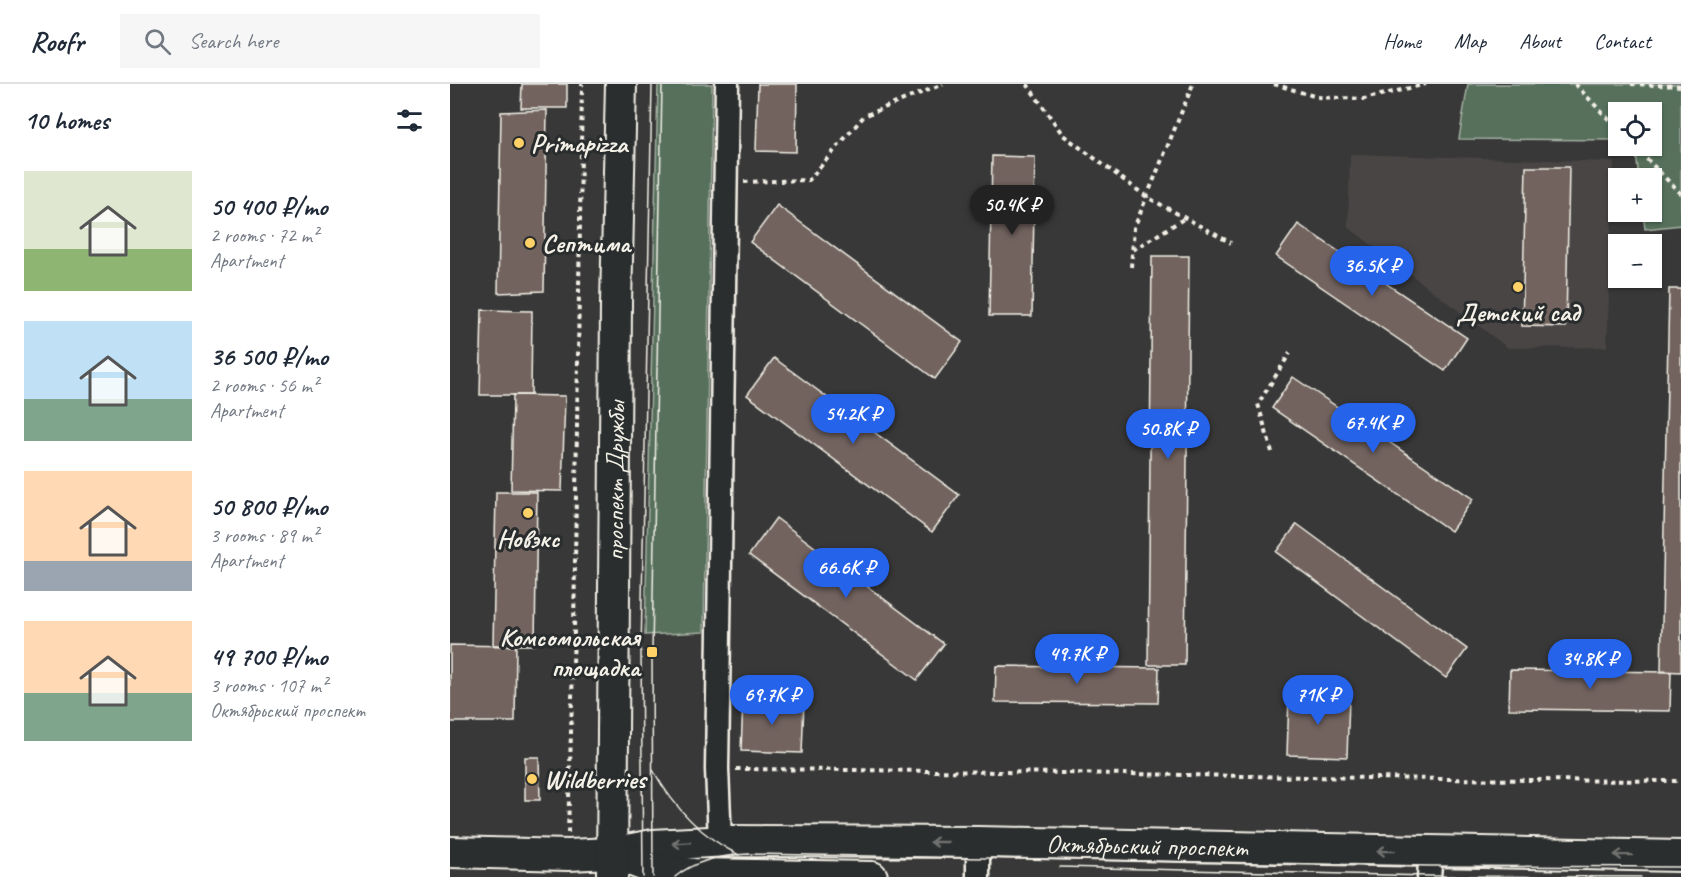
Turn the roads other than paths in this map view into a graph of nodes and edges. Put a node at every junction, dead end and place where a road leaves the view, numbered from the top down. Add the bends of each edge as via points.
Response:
1 (621, 84) edge
2 (727, 84) edge
3 (720, 841) junction
4 (978, 842) junction
5 (450, 852) edge
6 (1681, 856) edge
7 (612, 865) edge
8 (1430, 865) edge
9 (719, 875) edge
10 (872, 877) edge
11 (978, 877) edge

1 - 7 main road, проспект Дружбы
2 - 3 street via 717,769
4 -> 3 main road, Октябрьский проспект
3 -> 7 main road, Октябрьский проспект via 653,845
8 -> 4 main road, Октябрьский проспект
4 - 11 street
5 - 7 main road, Октябрьский проспект via 568,855
6 -> 8 main road, Октябрьский проспект
7 - 9 main road, Октябрьский проспект
9 - 10 main road, Октябрьский проспект

